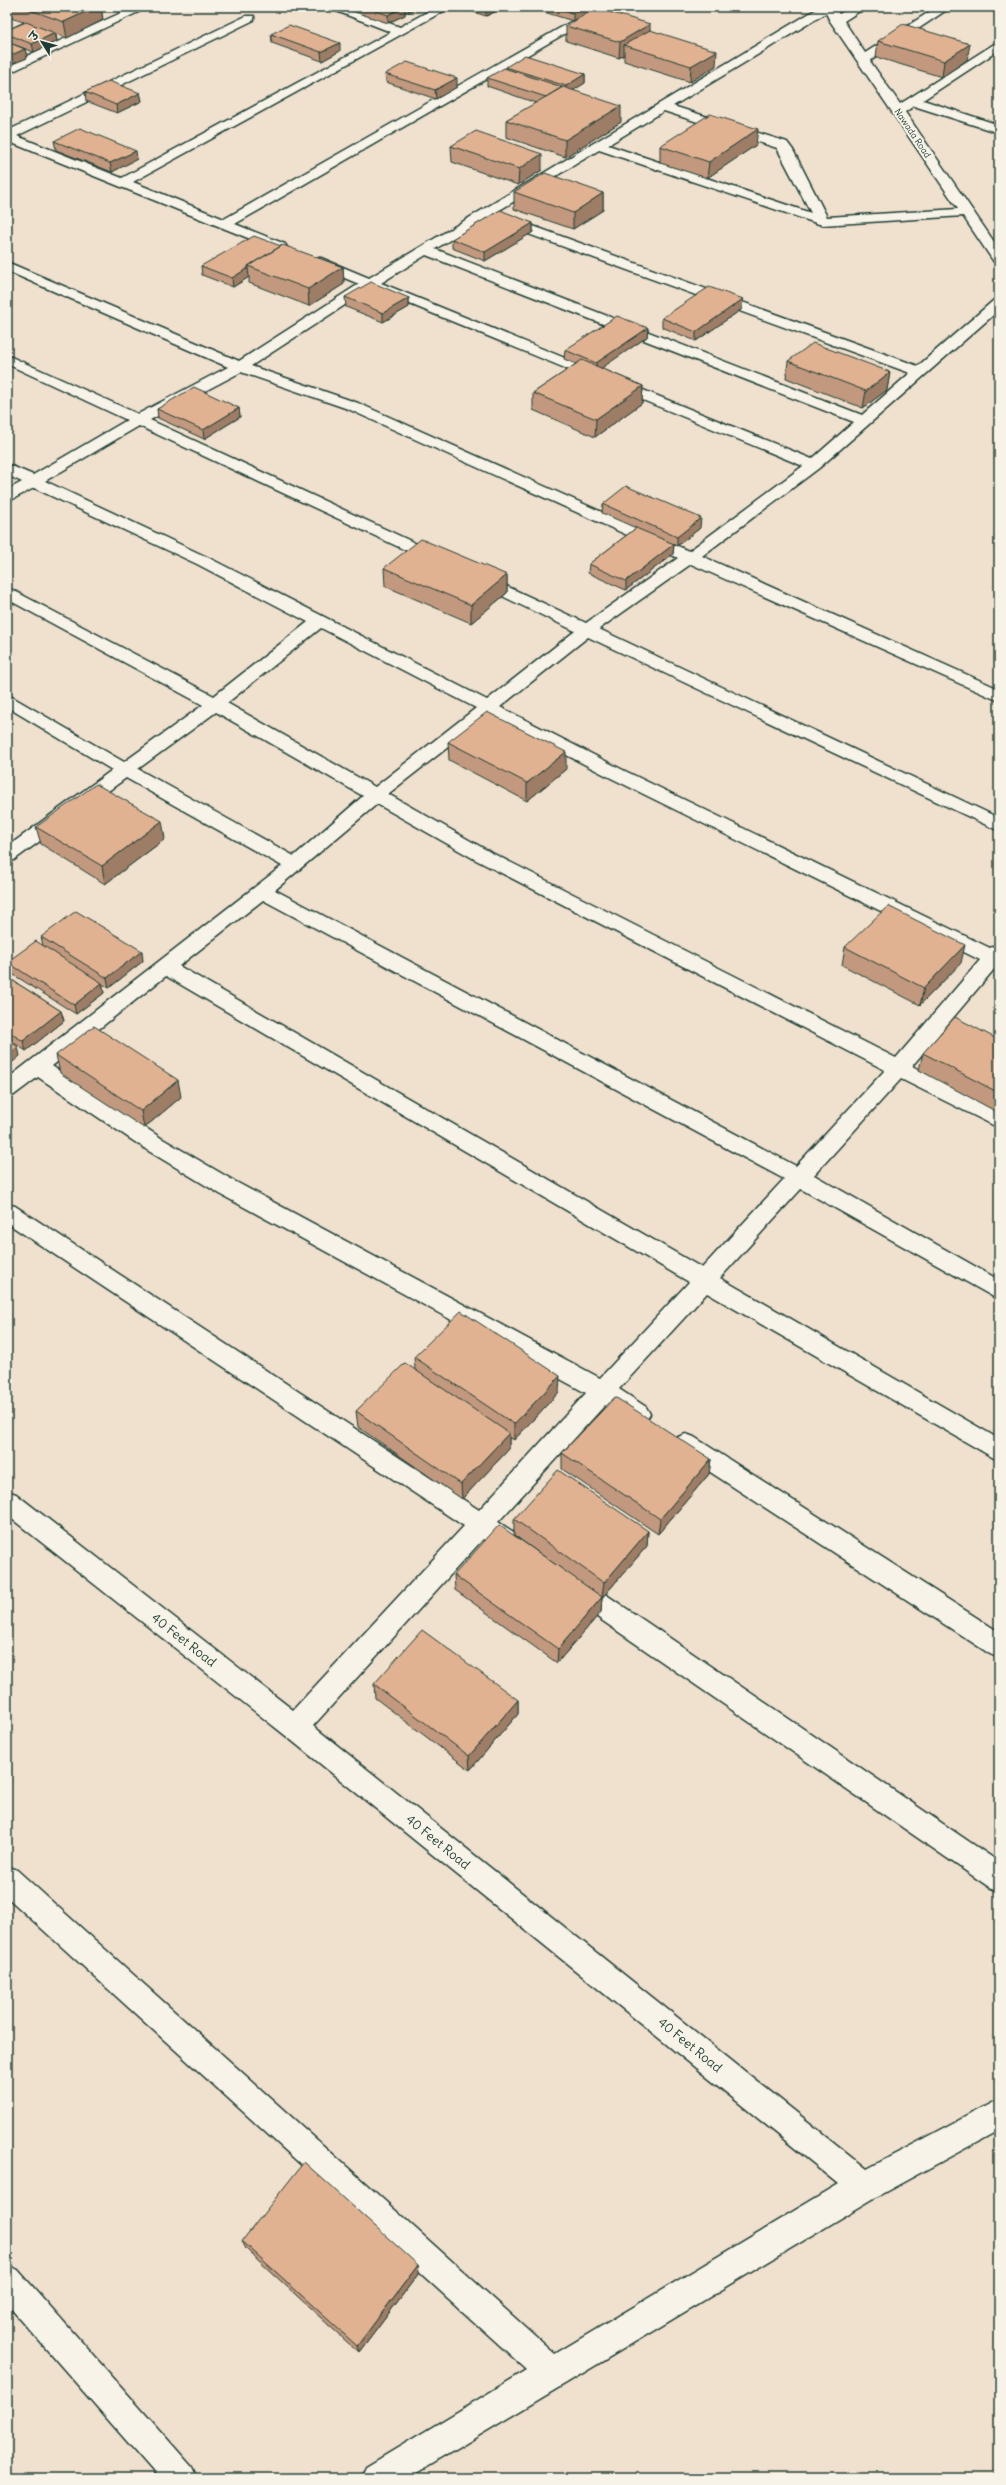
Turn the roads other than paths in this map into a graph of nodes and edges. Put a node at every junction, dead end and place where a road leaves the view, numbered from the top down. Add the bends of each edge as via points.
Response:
1 (143, 7) edge
2 (332, 7) edge
3 (445, 7) edge
4 (605, 7) edge
5 (828, 7) edge
6 (860, 7) edge
7 (945, 7) edge
8 (250, 18) dead end
9 (836, 21) junction
10 (401, 31) junction
11 (999, 45) edge
12 (863, 60) junction
13 (7, 70) edge
14 (912, 101) junction
15 (662, 106) junction
16 (898, 111) junction
17 (999, 129) edge
18 (598, 146) junction
19 (122, 183) junction
20 (967, 212) junction
21 (486, 214) junction
22 (822, 221) junction
23 (225, 224) junction
24 (425, 250) junction
25 (290, 251) edge
26 (305, 257) edge
27 (999, 259) edge
28 (7, 266) edge
29 (370, 283) junction
30 (999, 303) edge
31 (7, 359) edge
32 (240, 367) junction
33 (920, 372) junction
34 (140, 419) junction
35 (864, 421) junction
36 (814, 465) junction
37 (7, 469) edge
38 (32, 481) junction
39 (7, 497) edge
40 (689, 558) junction
41 (7, 592) edge
42 (320, 621) junction
43 (587, 630) junction
44 (999, 696) edge
45 (7, 699) edge
46 (214, 704) junction
47 (489, 708) junction
48 (125, 770) junction
49 (376, 795) junction
50 (999, 825) edge
51 (7, 856) edge
52 (294, 865) junction
53 (261, 892) junction
54 (997, 956) edge
55 (165, 967) junction
56 (38, 1066) junction
57 (899, 1068) junction
58 (7, 1090) edge
59 (999, 1120) edge
60 (799, 1177) junction
61 (7, 1212) edge
62 (704, 1280) junction
63 (999, 1290) edge
64 (603, 1391) junction
65 (999, 1451) edge
66 (7, 1501) edge
67 (482, 1524) junction
68 (534, 1559) edge
69 (560, 1577) edge
70 (999, 1646) edge
71 (295, 1727) junction
72 (999, 1878) edge
73 (7, 1879) edge
74 (999, 2114) edge
75 (865, 2186) junction
76 (7, 2282) edge
77 (553, 2373) junction
78 (182, 2478) edge
79 (377, 2478) edge

1 - 13 street
2 - 10 street
3 - 10 street
4 - 23 street
5 - 9 street, Nawada Road
5 - 15 street
6 - 9 street
7 - 12 street
8 - 19 street via 7,136
9 - 12 street, Nawada Road
10 - 19 street
11 - 14 street
12 - 16 street, Nawada Road
14 - 16 street
14 - 17 street
15 - 18 street
15 - 22 street via 782,145 787,150
16 - 20 street, Nawada Road
18 - 21 street
18 - 22 street
19 - 23 street
20 - 22 street
20 - 27 street, Nawada Road
21 - 24 street
21 - 33 street
23 - 25 street
24 - 29 street
24 - 35 street
26 - 29 street
28 - 32 street
29 - 32 street
29 - 36 street
30 - 33 street
31 - 34 street
32 - 34 street
32 - 40 street via 353,406
33 - 35 street
34 - 38 street
34 - 43 street
35 - 36 street
36 - 40 street
37 - 38 street
38 - 39 street
38 - 42 street via 202,560
40 - 43 street
40 - 44 street
41 - 46 street
42 - 46 street
42 - 47 street
43 - 47 street
43 - 50 street
45 - 48 street
46 - 48 street
46 - 49 street
47 - 49 street
47 - 54 street via 617,774
48 - 51 street
48 - 52 street
49 - 52 street
49 - 57 street via 483,856
52 - 53 street
53 - 55 street
53 - 60 street
54 - 57 street
55 - 56 street
55 - 62 street
56 - 58 street
56 - 64 street via 154,1144 222,1184
57 - 59 street
57 - 60 street
60 - 62 street
60 - 63 street
61 - 67 street
62 - 64 street
62 - 65 street
64 - 67 street
64 - 70 street
66 - 71 street, 40 Feet Road
67 - 68 street
67 - 71 street
69 - 72 street
71 - 75 street, 40 Feet Road
73 - 77 street
74 - 75 street
75 - 77 street
76 - 78 street
77 - 79 street

